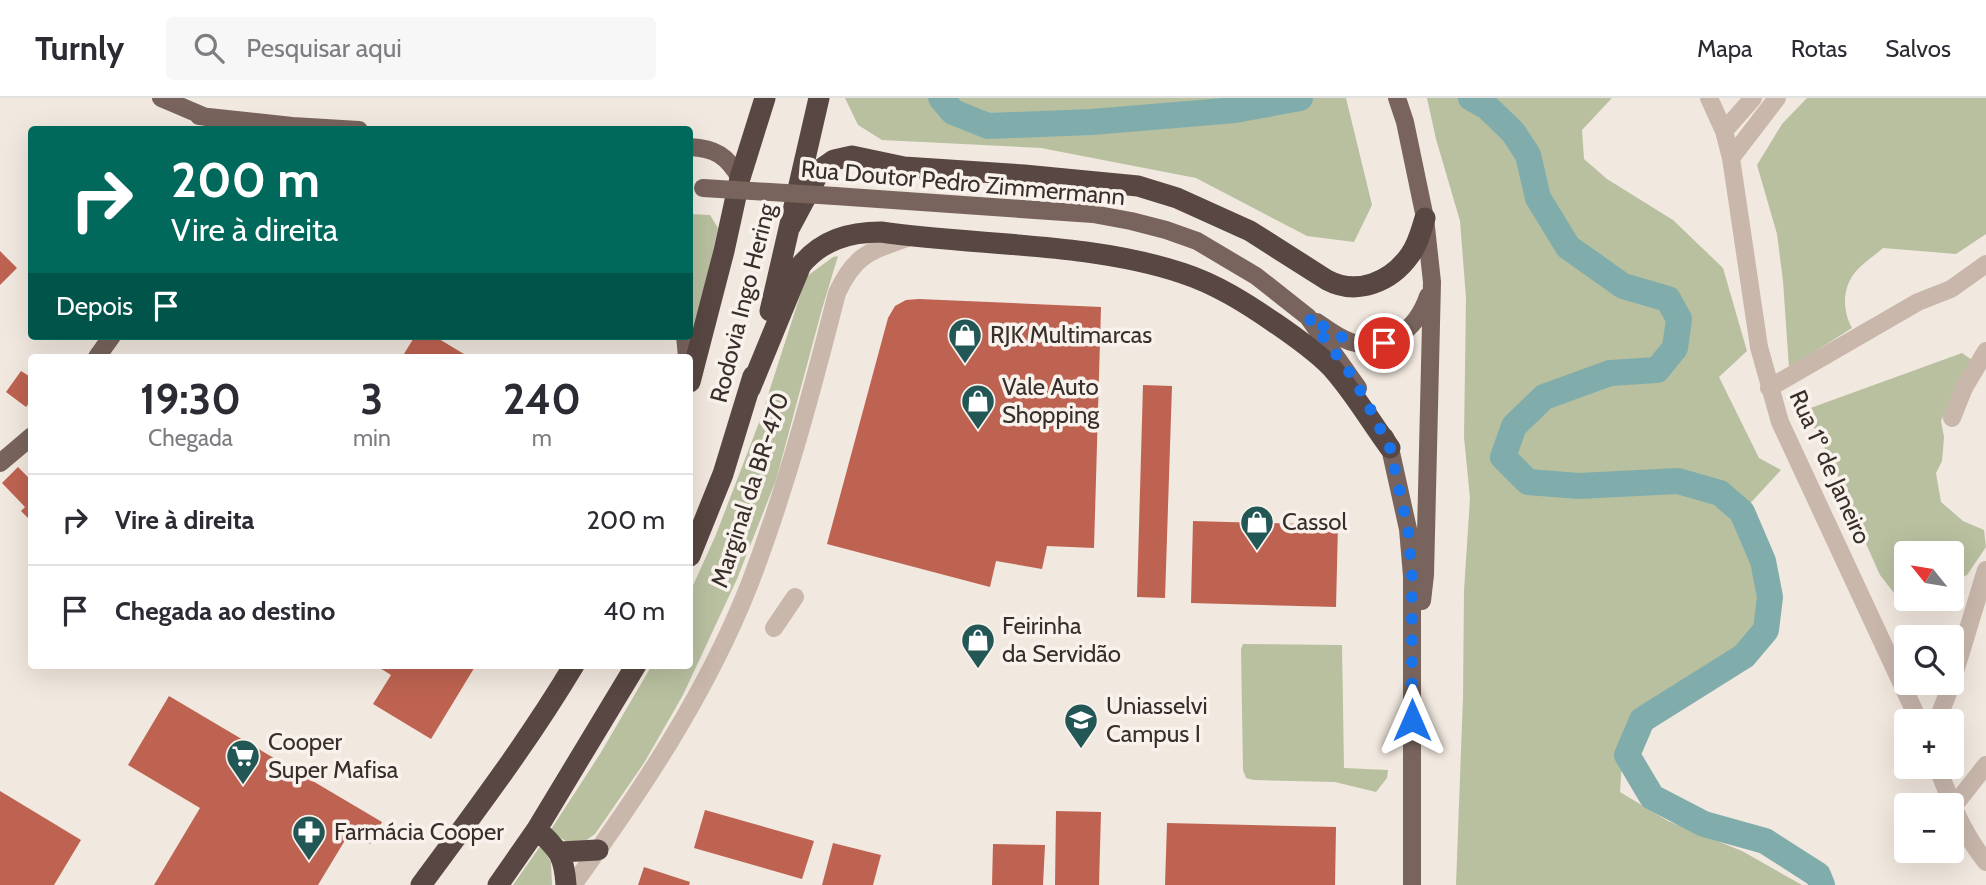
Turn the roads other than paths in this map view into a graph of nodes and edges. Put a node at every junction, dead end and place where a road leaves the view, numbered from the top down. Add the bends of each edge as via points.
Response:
1 (161, 98) edge
2 (765, 98) edge
3 (819, 98) edge
4 (1397, 98) edge
5 (1709, 98) edge
6 (1753, 98) edge
7 (1777, 98) edge
8 (202, 122) edge
9 (224, 126) edge
10 (292, 126) edge
11 (1724, 131) junction
12 (693, 147) edge
13 (1731, 158) junction
14 (740, 178) junction
15 (696, 187) edge
16 (1425, 218) junction
17 (790, 227) junction
18 (912, 236) junction
19 (1986, 264) edge
20 (1432, 282) junction
21 (1308, 317) junction
22 (1986, 351) edge
23 (693, 370) edge
24 (1769, 388) junction
25 (750, 389) junction
26 (1952, 418) dead end
27 (28, 439) edge
28 (1390, 448) junction
29 (0, 463) edge
30 (693, 549) edge
31 (1986, 570) edge
32 (795, 597) dead end
33 (774, 628) dead end
34 (572, 669) edge
35 (634, 669) edge
36 (1412, 692) junction
37 (1913, 709) edge
38 (1942, 709) edge
39 (1986, 765) edge
40 (1964, 793) edge
41 (1964, 828) edge
42 (537, 829) junction
43 (598, 850) junction
44 (560, 852) junction
45 (1986, 862) edge
46 (421, 885) edge
47 (498, 885) edge
48 (566, 885) edge
49 (573, 885) edge
50 (1412, 885) edge

1 - 8 main road
2 - 14 highway
3 - 17 highway, Rodovia Ingo Hering
4 - 16 main road, Rua Doutor Pedro Zimmermann
5 - 11 street, Rua 1º de Janeiro
6 - 11 street
7 - 13 street
8 - 9 main road
8 - 10 main road
11 - 13 street, Rua 1º de Janeiro
12 - 14 main road via 719,153
13 - 24 street, Rua 1º de Janeiro
14 - 23 highway
15 - 21 main road, Rua Doutor Pedro Zimmermann, bridge via 1093,214 1131,221 1198,241 1256,276
16 - 17 highway via 1419,239 1397,269 1350,288 1337,286 1250,231 1138,186 904,167 852,156 821,169
16 - 20 main road, Rua Doutor Pedro Zimmermann
17 - 25 highway, Rodovia Ingo Hering
18 - 25 highway via 865,232 813,251 801,265
18 - 28 highway via 1088,253 1184,273 1283,328 1329,366
18 - 43 street, Marginal da BR-470 via 871,251 854,264 841,284 785,482 750,584 694,701
19 - 24 street via 1951,289 1918,302
20 - 21 main road via 1409,329 1384,343 1349,341
20 - 36 main road, Rua Doutor Pedro Zimmermann via 1425,575
21 - 28 main road, Rua Doutor Pedro Zimmermann via 1358,387
22 - 26 street
24 - 37 street, Rua 1º de Janeiro via 1780,422
25 - 30 highway, Rodovia Ingo Hering
27 - 29 main road
28 - 36 main road, Rua Doutor Pedro Zimmermann via 1408,529
31 - 38 street
32 - 33 street
34 - 46 highway via 543,717
35 - 42 highway
36 - 50 main road, Rua Doutor Pedro Zimmermann
39 - 40 street
41 - 45 street
42 - 44 highway
42 - 47 highway
43 - 44 highway
43 - 49 street, Marginal da BR-470
44 - 48 highway

